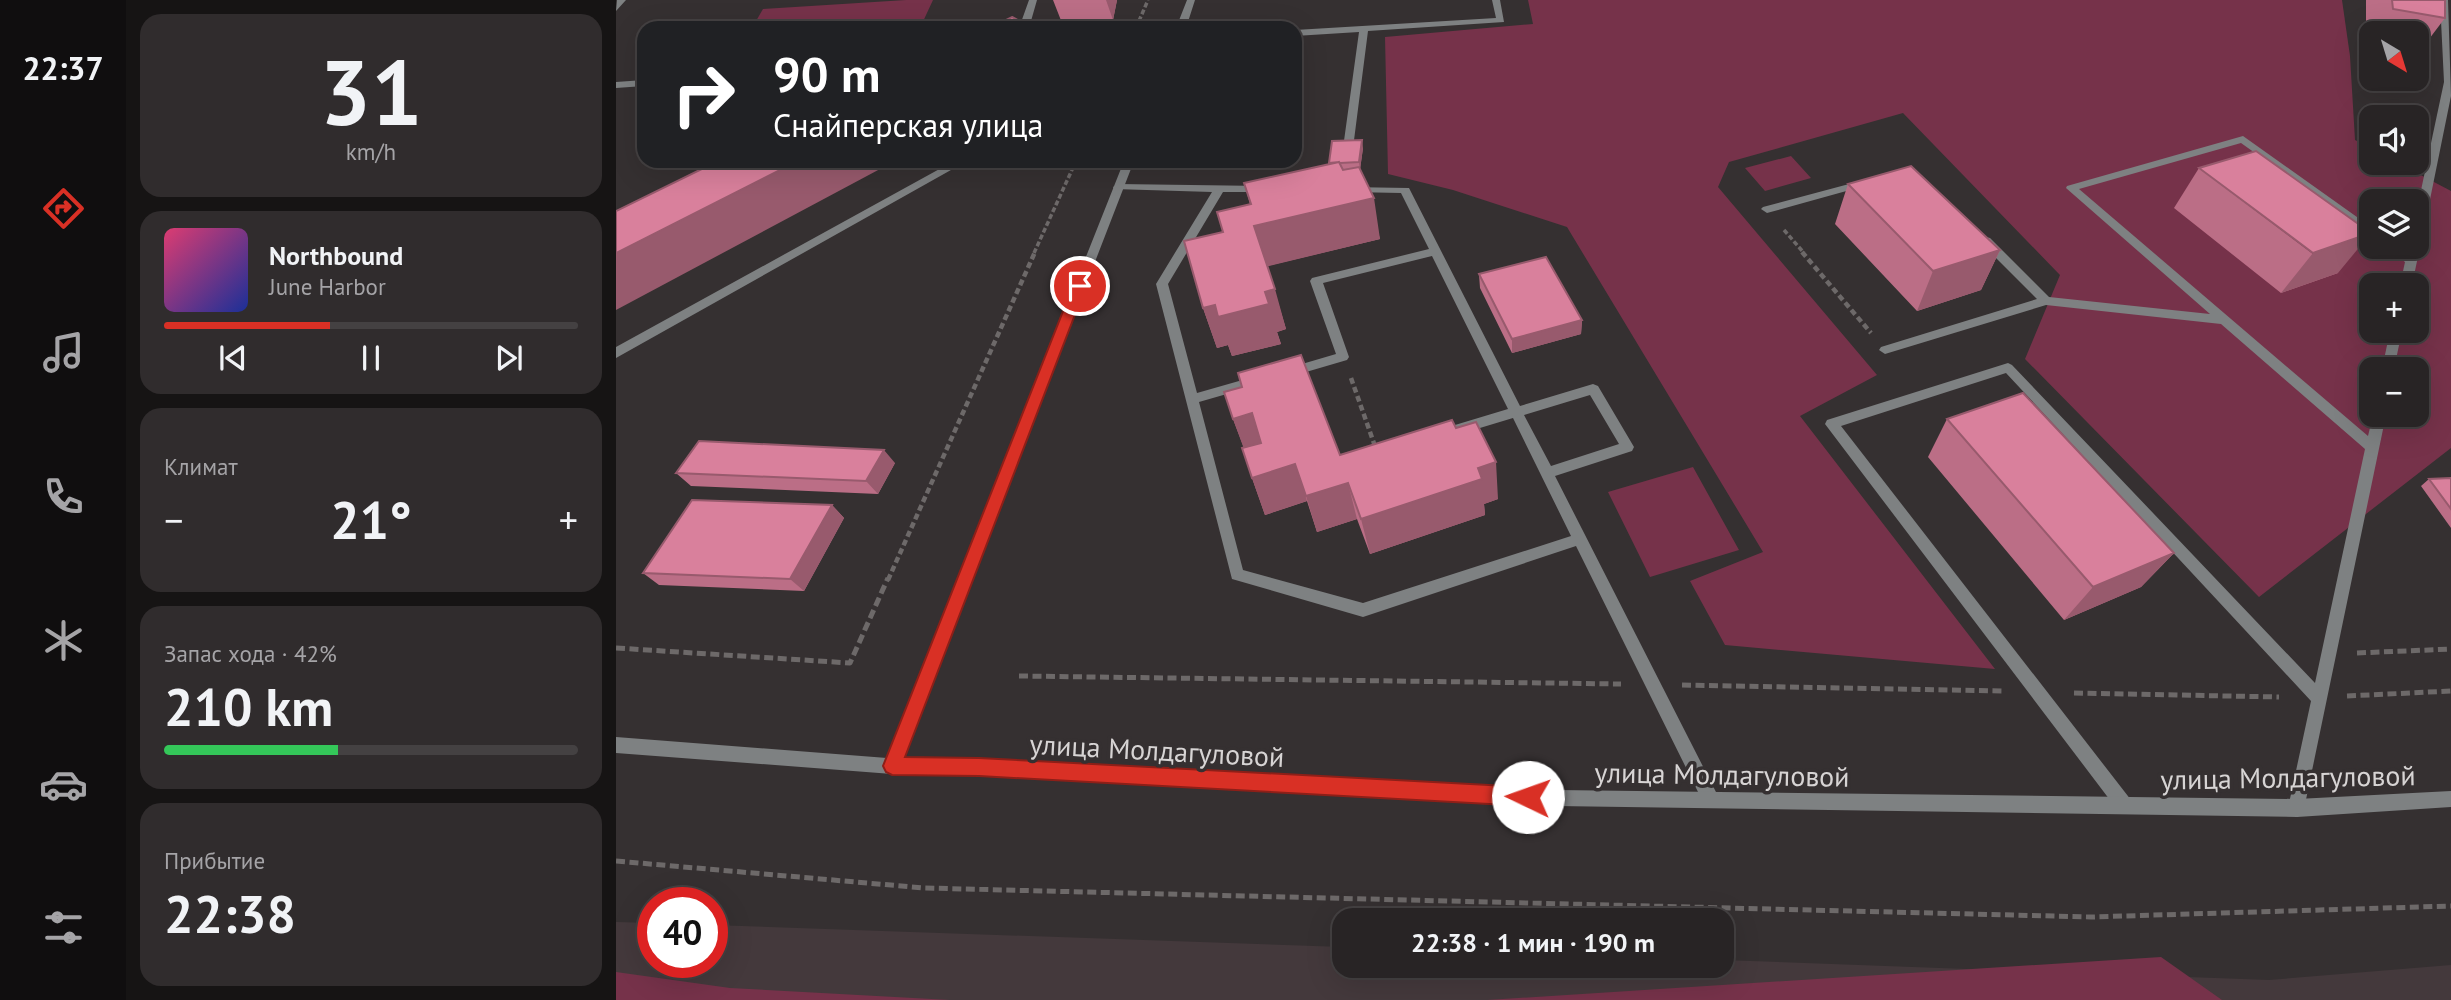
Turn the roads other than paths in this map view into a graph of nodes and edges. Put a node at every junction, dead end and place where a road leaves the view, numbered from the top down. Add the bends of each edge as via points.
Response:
1 (622, 0) edge
2 (1032, 0) edge
3 (1192, 0) edge
4 (1496, 0) edge
5 (2444, 0) edge
6 (616, 8) edge
7 (1026, 21) edge
8 (1184, 21) edge
9 (1364, 29) junction
10 (1302, 33) edge
11 (2450, 83) edge
12 (637, 84) edge
13 (616, 85) edge
14 (2437, 141) junction
15 (1348, 148) edge
16 (2451, 150) edge
17 (949, 168) edge
18 (1126, 168) edge
19 (1874, 180) edge
20 (1118, 187) junction
21 (1220, 188) junction
22 (1272, 189) edge
23 (1338, 189) edge
24 (2427, 189) edge
25 (1767, 209) road end
26 (2359, 223) edge
27 (1980, 235) edge
28 (1435, 251) junction
29 (2408, 259) edge
30 (2411, 261) joint
31 (2408, 273) edge
32 (2046, 301) junction
33 (2225, 320) junction
34 (1885, 350) road end
35 (616, 353) edge
36 (1192, 399) junction
37 (1516, 412) junction
38 (2376, 427) edge
39 (1441, 435) edge
40 (2372, 447) junction
41 (1547, 473) junction
42 (1580, 539) junction
43 (2319, 698) junction
44 (616, 745) edge
45 (892, 766) junction
46 (2451, 799) edge
47 (1711, 800) junction
48 (2125, 806) junction
49 (2297, 808) junction

1 - 6 street
2 - 7 street
3 - 8 street
4 - 9 street via 1501,20
5 - 11 street
9 - 10 street
9 - 15 street
11 - 14 street
12 - 13 street
14 - 16 street
14 - 24 street
17 - 35 street
18 - 20 street
19 - 25 street
20 - 21 street
20 - 45 street
21 - 22 street
21 - 36 street via 1162,284
23 - 28 street via 1405,190
26 - 33 street via 2243,139 2071,188
27 - 32 street
28 - 36 street via 1316,281 1343,357
28 - 37 street
29 - 30 street
30 - 31 street
32 - 33 street
32 - 34 street
33 - 40 street
36 - 42 street via 1237,575 1363,610
37 - 39 street
37 - 41 street
37 - 41 street via 1592,389 1627,447
38 - 40 street
40 - 43 street
41 - 42 street
42 - 47 street
43 - 48 street via 2008,368 1832,424
43 - 49 street
44 - 45 street, улица Молдагуловой
45 - 47 street, улица Молдагуловой via 1556,798
46 - 49 street, улица Молдагуловой
47 - 48 street, улица Молдагуловой
48 - 49 street, улица Молдагуловой

